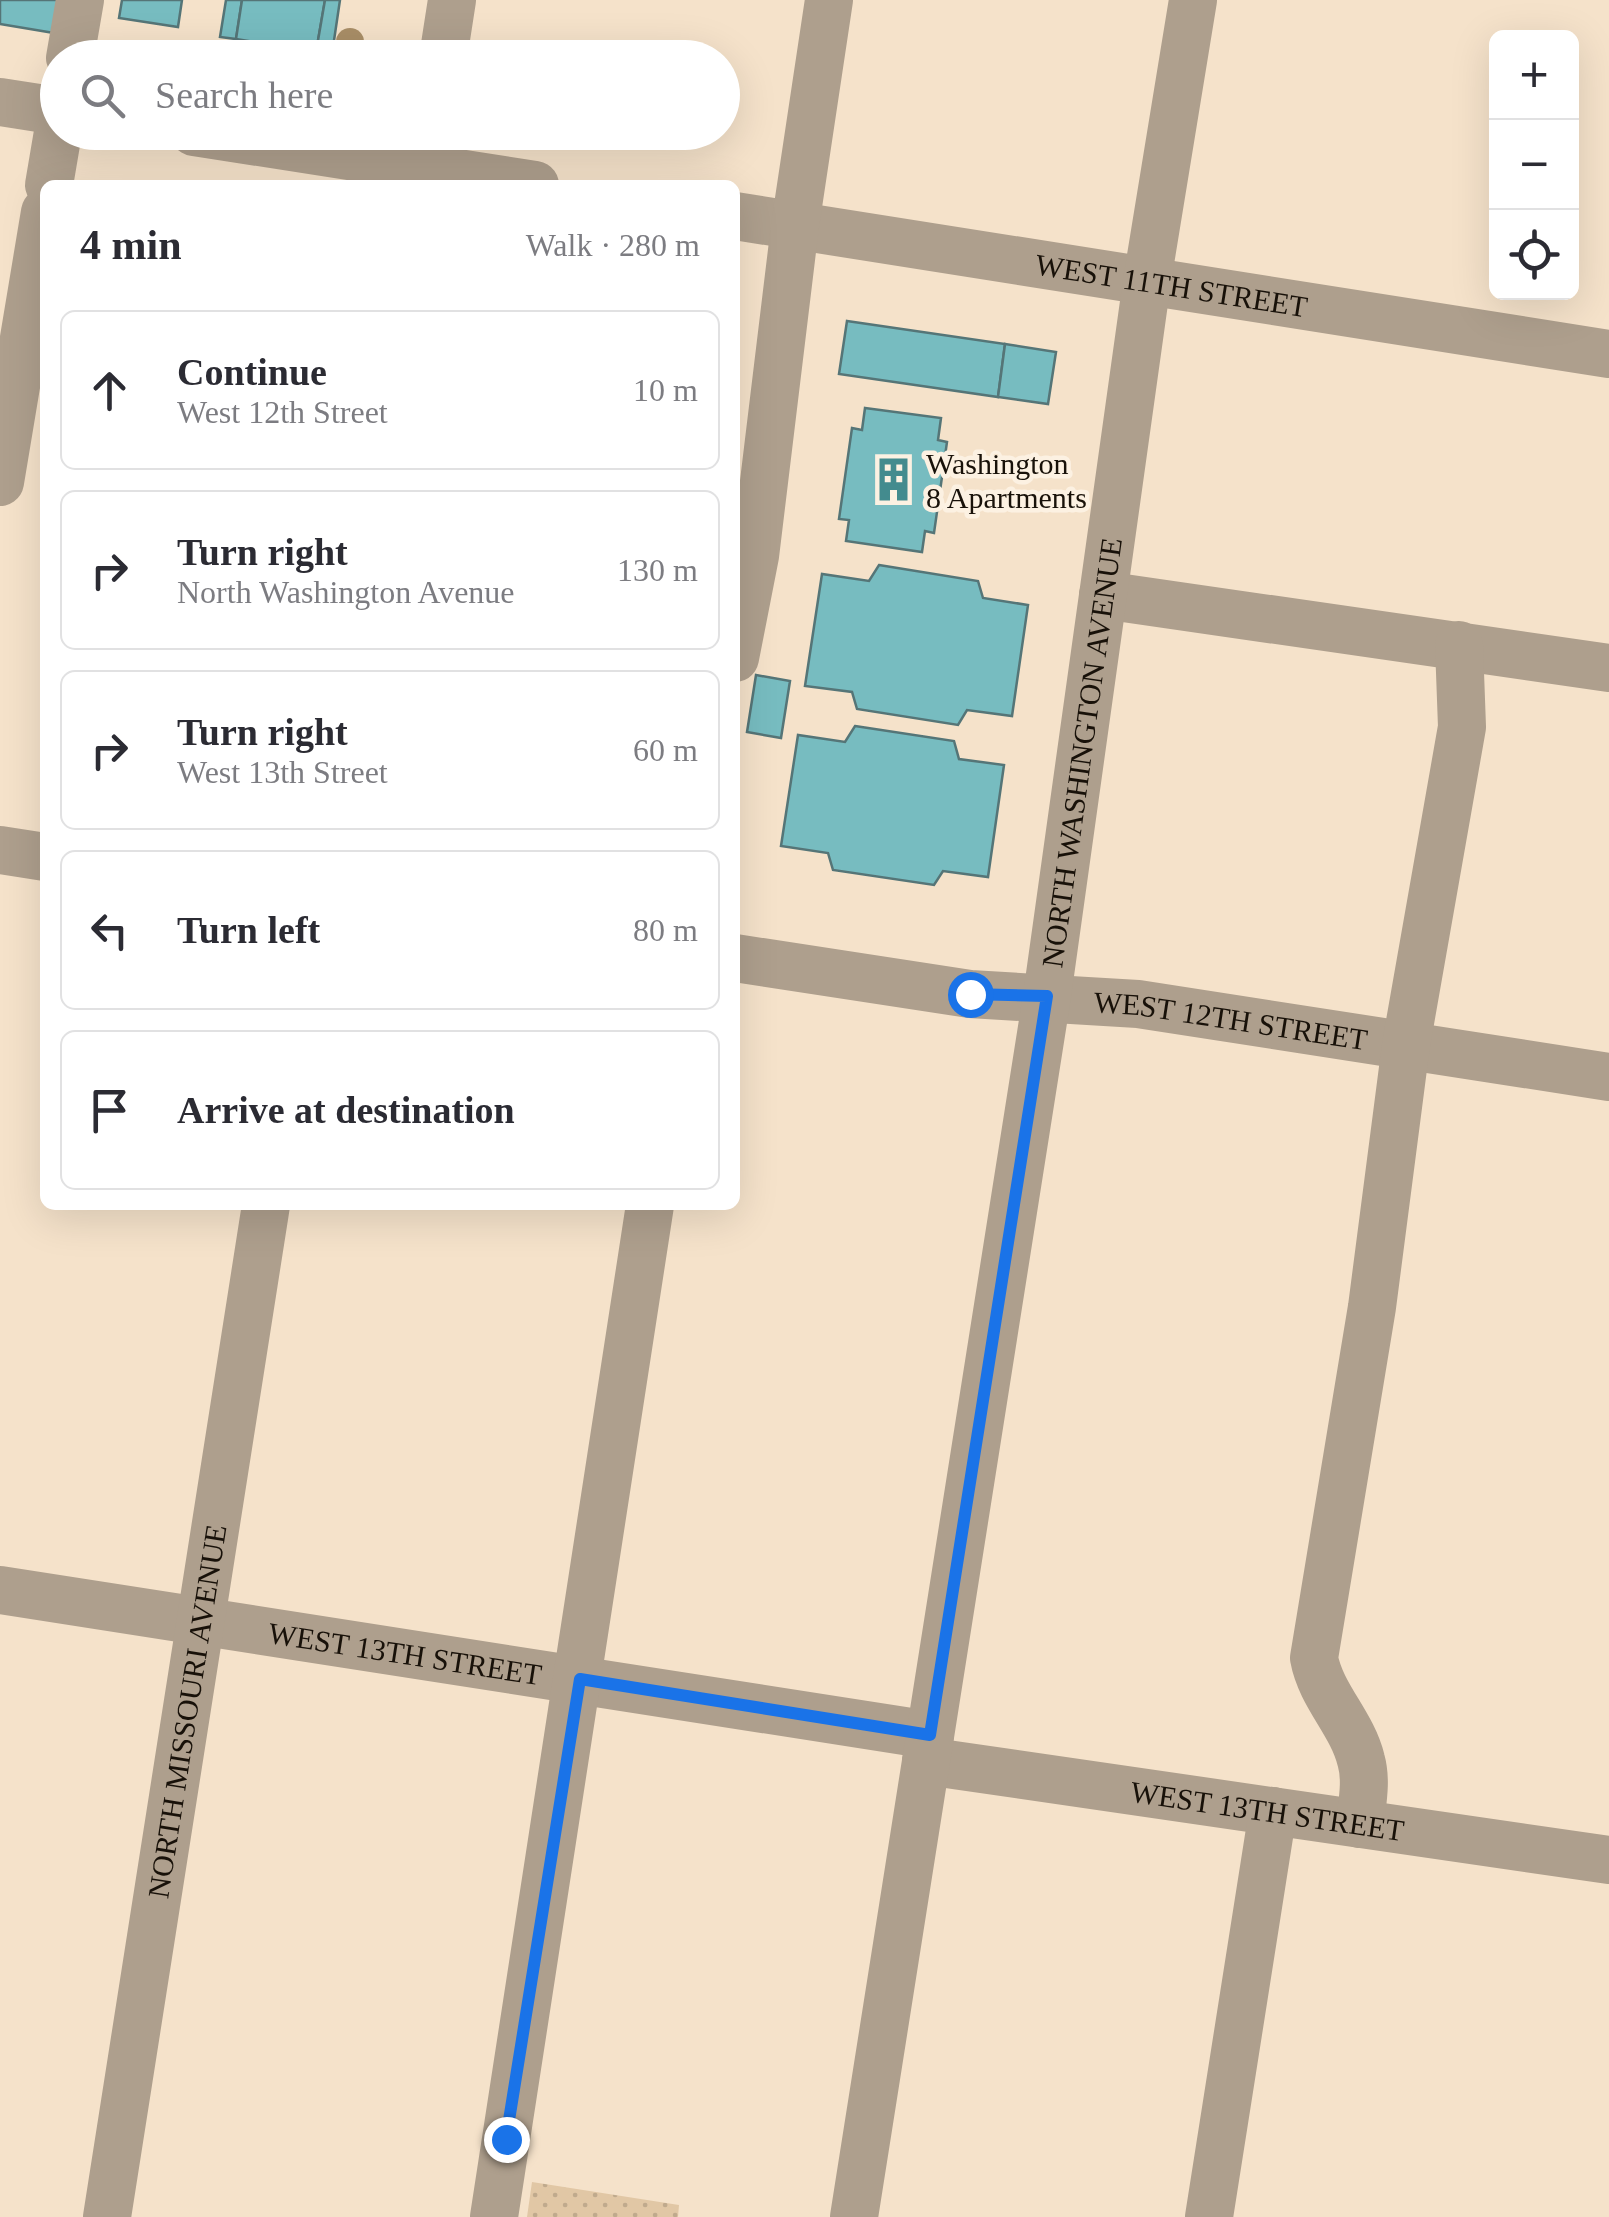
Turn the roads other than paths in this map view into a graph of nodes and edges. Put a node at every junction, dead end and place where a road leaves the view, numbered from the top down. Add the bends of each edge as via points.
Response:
1 (80, 0) edge
2 (452, 0) edge
3 (829, 0) edge
4 (1192, 0) edge
5 (73, 40) edge
6 (446, 40) edge
7 (0, 102) edge
8 (40, 109) edge
9 (55, 150) edge
10 (333, 150) edge
11 (426, 162) edge
12 (51, 180) edge
13 (511, 180) edge
14 (740, 217) edge
15 (795, 226) junction
16 (40, 242) edge
17 (1147, 281) junction
18 (1609, 354) edge
19 (0, 482) edge
20 (1103, 595) junction
21 (740, 632) edge
22 (1459, 645) junction
23 (1609, 668) edge
24 (0, 850) edge
25 (40, 856) edge
26 (740, 959) edge
27 (1047, 996) junction
28 (1406, 1045) junction
29 (1609, 1077) edge
30 (265, 1210) edge
31 (649, 1210) edge
32 (0, 1590) edge
33 (202, 1622) junction
34 (580, 1679) junction
35 (928, 1748) junction
36 (1273, 1811) junction
37 (1360, 1824) junction
38 (1609, 1860) edge
39 (107, 2217) edge
40 (494, 2217) edge
41 (854, 2217) edge
42 (1209, 2217) edge

1 - 5 street
2 - 6 street
3 - 15 street
4 - 17 street, NORTH WASHINGTON AVENUE
7 - 8 street
9 - 12 street
10 - 11 street
11 - 13 street
14 - 15 street, WEST 11TH STREET
15 - 17 street, WEST 11TH STREET
15 - 21 street
16 - 19 street
17 - 18 street, WEST 11TH STREET
17 - 20 street, NORTH WASHINGTON AVENUE
20 - 22 street
20 - 27 street, NORTH WASHINGTON AVENUE
22 - 23 street
22 - 28 street via 1462,728
24 - 25 street
26 - 27 street, WEST 12TH STREET via 970,994
27 - 28 street, WEST 12TH STREET
27 - 35 street, NORTH WASHINGTON AVENUE
28 - 29 street, WEST 12TH STREET
28 - 37 street via 1372,1306 1314,1658 1318,1679 1361,1759
30 - 33 street, NORTH MISSOURI AVENUE
31 - 34 street
32 - 33 street, WEST 13TH STREET
33 - 34 street, WEST 13TH STREET
33 - 39 street, NORTH MISSOURI AVENUE
34 - 35 street, WEST 13TH STREET
34 - 40 street
35 - 36 street, WEST 13TH STREET
35 - 41 street, NORTH WASHINGTON AVENUE
36 - 37 street, WEST 13TH STREET
36 - 42 street
37 - 38 street, WEST 13TH STREET

